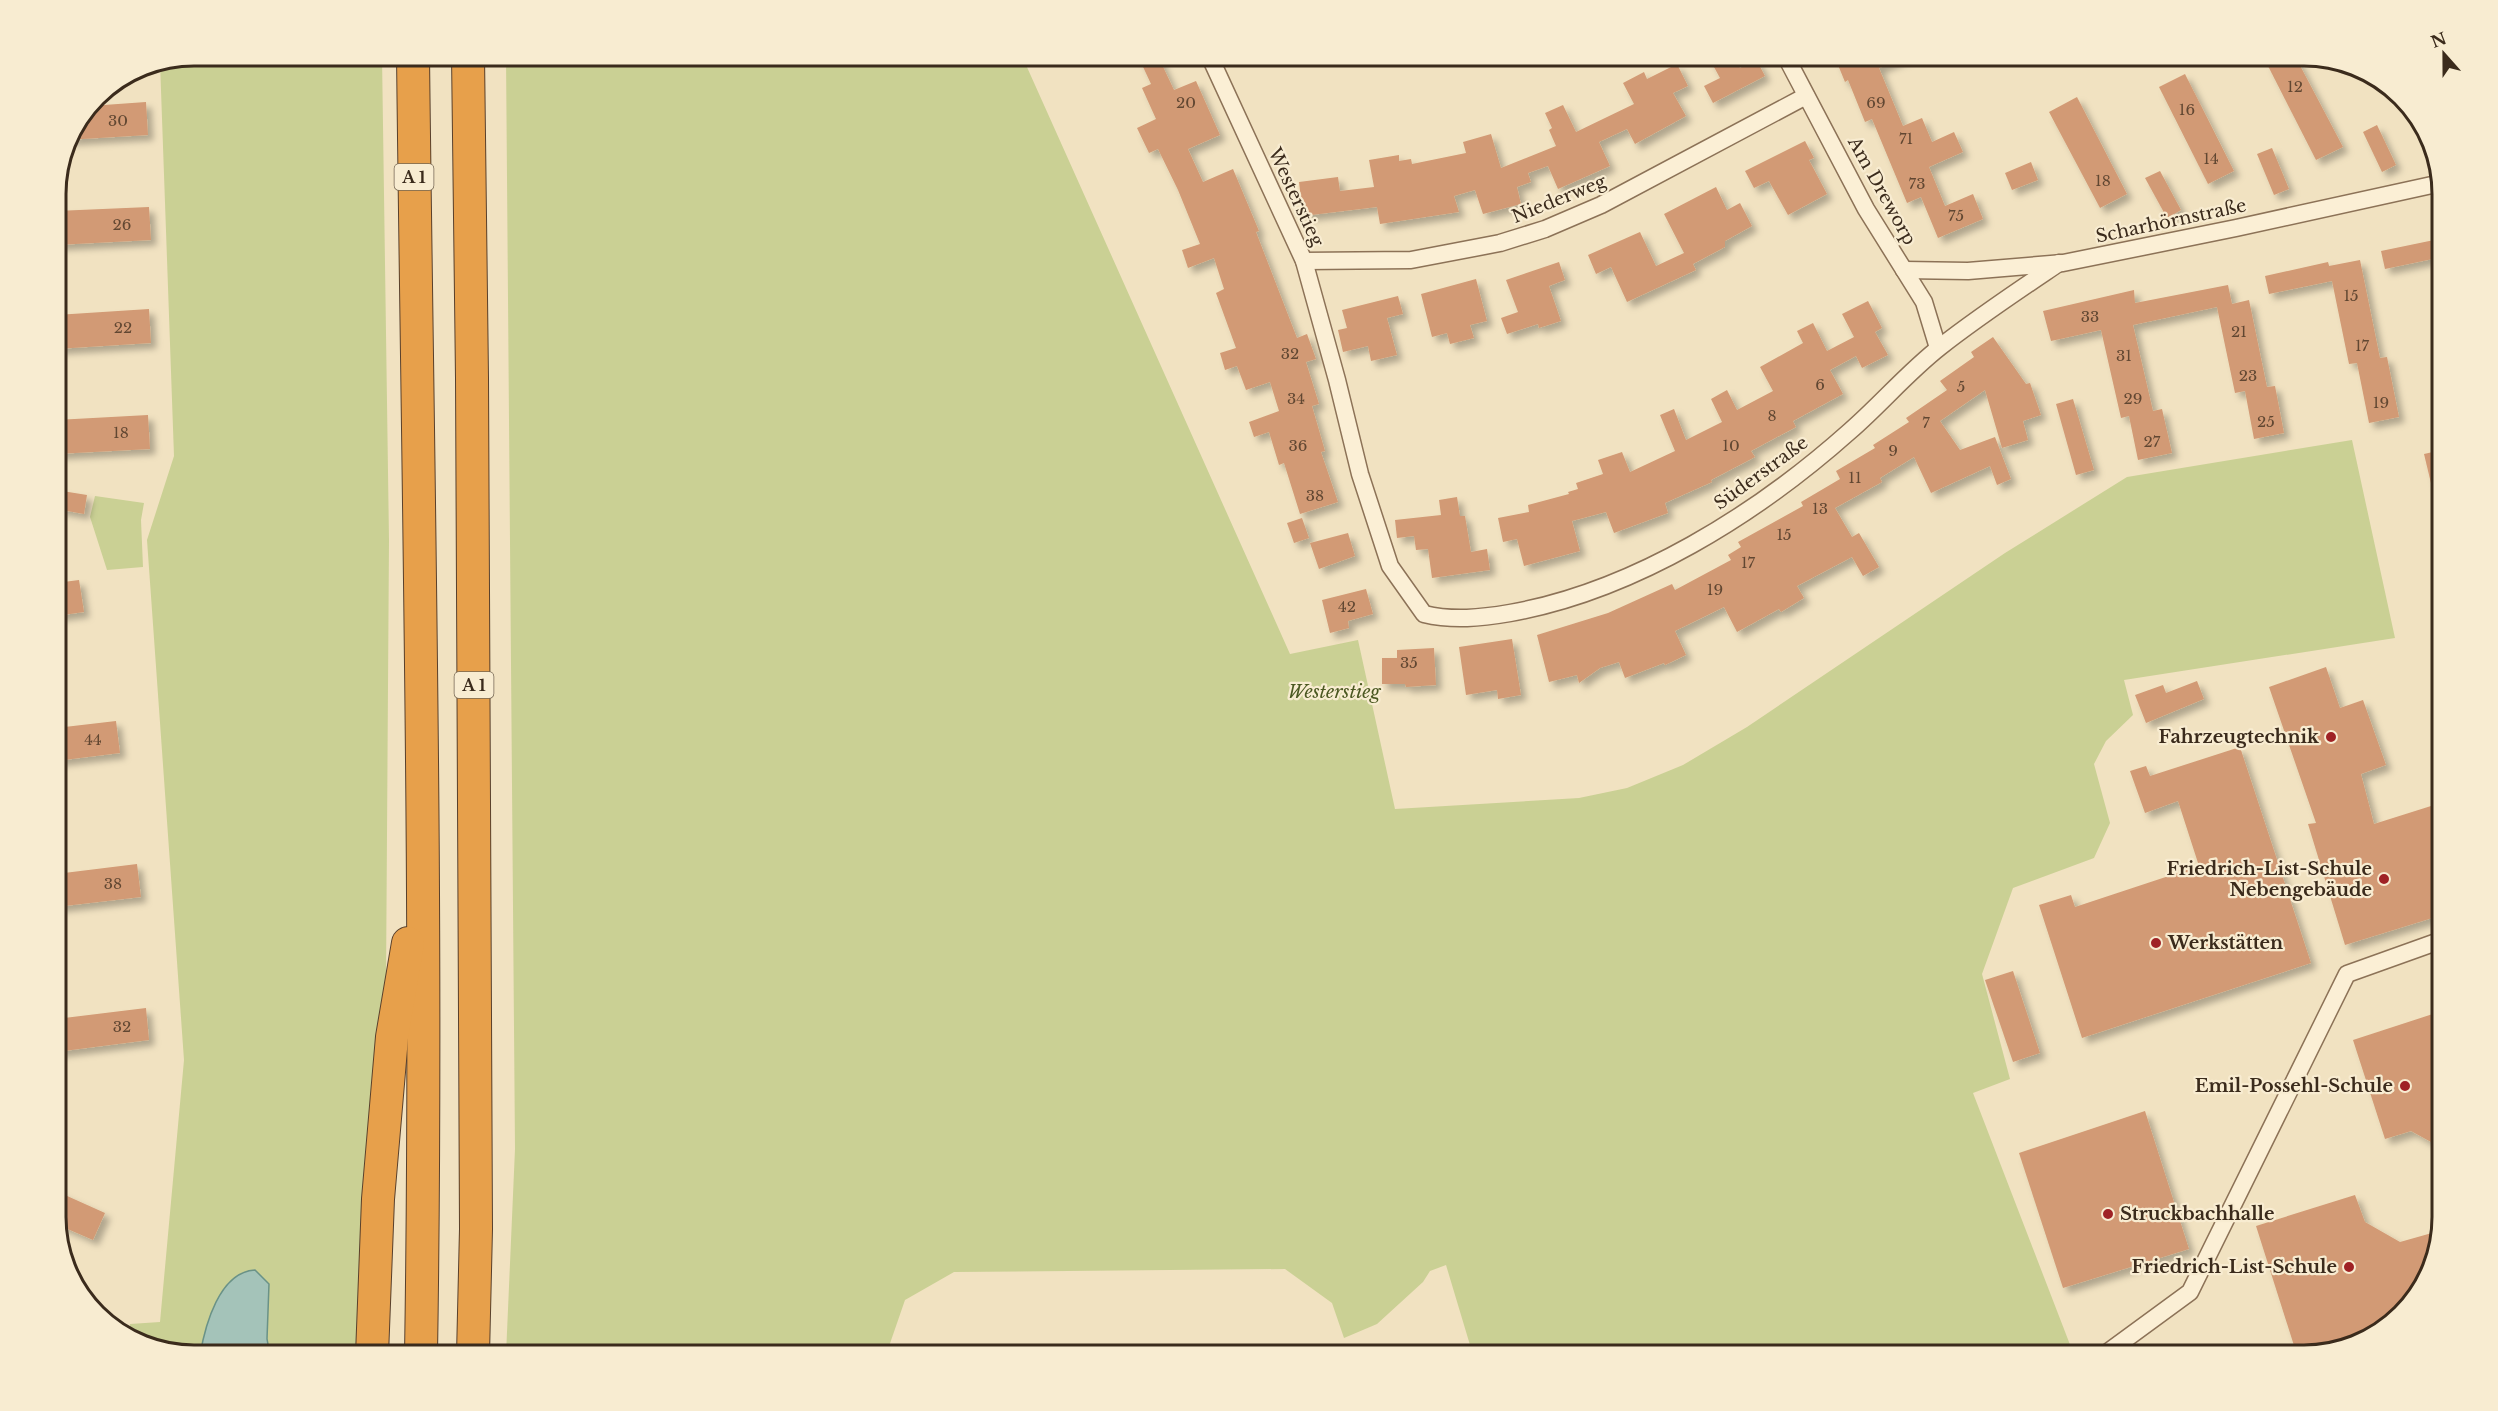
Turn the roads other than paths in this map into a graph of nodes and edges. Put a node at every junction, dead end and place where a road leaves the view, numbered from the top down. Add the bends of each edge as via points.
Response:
1 (413, 66) edge
2 (468, 66) edge
3 (1214, 66) edge
4 (1790, 66) edge
5 (1806, 96) junction
6 (2432, 185) edge
7 (1304, 261) junction
8 (2059, 263) junction
9 (1904, 270) junction
10 (1938, 348) junction
11 (1439, 618) joint
12 (422, 857) junction
13 (2432, 943) edge
14 (372, 1345) edge
15 (421, 1345) edge
16 (473, 1345) edge
17 (2119, 1345) edge

1 - 12 highway, A 1
2 - 16 highway, A 1 via 476,1217
3 - 7 street, Westerstieg
4 - 5 street, Am Dreworp
5 - 7 street, Niederweg via 1601,205 1545,229 1500,243 1412,260
5 - 9 street, Am Dreworp via 1866,209
6 - 8 street, Scharhörnstraße
7 - 11 street, Westerstieg via 1360,474 1390,566 1425,614
8 - 9 street, Scharhörnstraße via 1968,272
8 - 10 street, Süderstraße
9 - 10 street, Am Dreworp via 1924,302
10 - 11 street, Süderstraße via 1840,439 1761,501 1683,550 1594,591 1535,609 1479,618
12 - 14 highway via 392,1036 378,1198
12 - 15 highway, A 1
13 - 17 street via 2347,974 2190,1293

